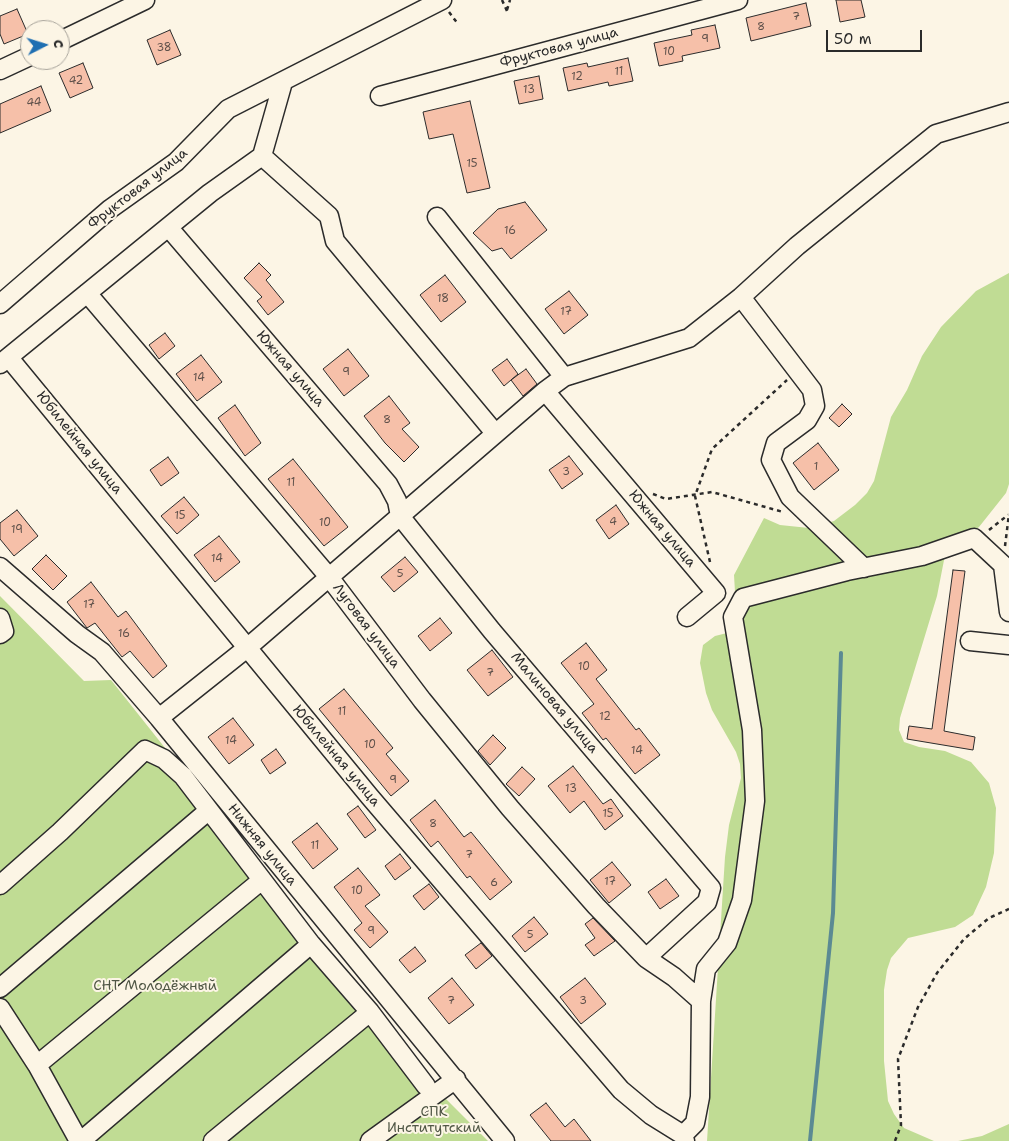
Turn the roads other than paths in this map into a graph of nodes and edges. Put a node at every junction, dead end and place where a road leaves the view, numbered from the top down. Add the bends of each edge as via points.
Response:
1 (145, 0) edge
2 (442, 0) edge
3 (738, 0) edge
4 (70, 36) edge
5 (20, 61) edge
6 (0, 70) edge
7 (283, 82) junction
8 (380, 96) dead end
9 (1009, 112) edge
10 (262, 156) junction
11 (437, 217) dead end
12 (169, 228) junction
13 (87, 293) junction
14 (741, 297) junction
15 (0, 304) edge
16 (4, 361) edge
17 (564, 377) junction
18 (544, 391) junction
19 (495, 433) junction
20 (400, 516) junction
21 (0, 568) edge
22 (864, 568) junction
23 (329, 577) junction
24 (1009, 612) edge
25 (687, 617) dead end
26 (0, 618) edge
27 (0, 634) edge
28 (970, 641) dead end
29 (1009, 645) edge
30 (247, 648) junction
31 (159, 718) junction
32 (208, 810) junction
33 (262, 880) junction
34 (0, 886) edge
35 (311, 944) junction
36 (646, 958) junction
37 (0, 988) edge
38 (701, 1001) junction
39 (0, 1008) edge
40 (370, 1012) junction
41 (37, 1065) junction
42 (456, 1079) junction
43 (426, 1086) dead end
44 (684, 1138) edge
45 (80, 1141) edge
46 (213, 1141) edge
47 (370, 1141) edge
48 (505, 1141) edge

1 - 4 street
2 - 7 street, Фруктовая улица
3 - 8 street, Фруктовая улица
5 - 6 street
7 - 10 street
7 - 15 street, Фруктовая улица via 228,109 176,162 110,209
9 - 14 street via 936,134 797,246
10 - 12 street via 210,193
10 - 19 street via 329,216 335,242
11 - 17 street
12 - 13 street
12 - 20 street, Южная улица via 388,484
13 - 16 street
13 - 23 street, Луговая улица
14 - 17 street via 690,338
14 - 22 street via 812,390 814,406 807,420 776,444 771,460 790,497
16 - 30 street, Юбилейная улица
17 - 18 street
18 - 19 street
18 - 25 street, Южная улица via 716,593
19 - 20 street
20 - 23 street
20 - 36 street, Малиновая улица via 492,631 711,888 707,902
21 - 31 street, Нижняя улица via 102,652
22 - 24 street via 922,556 974,538 1003,565
22 - 38 street via 743,598 733,617 752,730 756,801 742,900 728,943 706,969
23 - 30 street
23 - 36 street, Луговая улица via 422,700 510,808
26 - 27 street via 4,631
28 - 29 street
30 - 31 street
30 - 44 street, Юбилейная улица via 621,1090
31 - 42 street, Нижняя улица
32 - 33 street
32 - 34 street via 183,776 164,759 145,750
32 - 37 street
33 - 35 street
33 - 41 street
35 - 40 street
35 - 45 street
36 - 38 street, Луговая улица
38 - 44 street via 700,1097 695,1123
39 - 41 street
40 - 43 street
40 - 46 street
41 - 45 street
42 - 47 street
42 - 48 street, Нижняя улица

